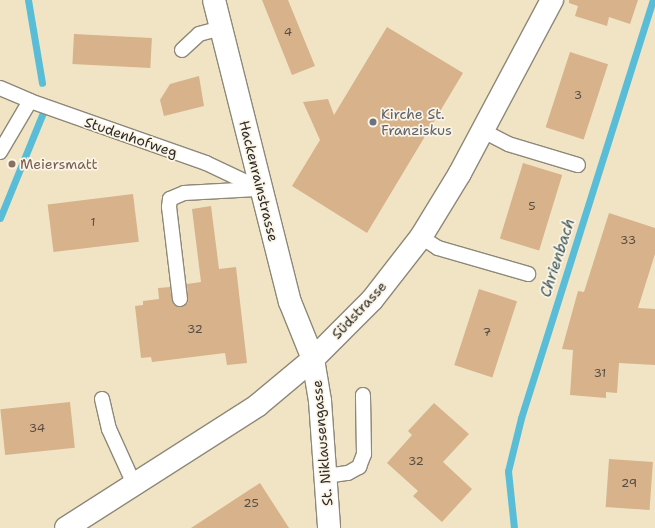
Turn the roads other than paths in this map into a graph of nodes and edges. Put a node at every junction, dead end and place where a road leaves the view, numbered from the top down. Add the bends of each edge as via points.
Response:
1 (214, 0) edge
2 (552, 0) edge
3 (221, 28) junction
4 (182, 50) dead end
5 (0, 88) edge
6 (30, 101) junction
7 (483, 130) junction
8 (0, 152) edge
9 (578, 165) dead end
10 (261, 189) junction
11 (421, 237) junction
12 (528, 274) dead end
13 (180, 299) dead end
14 (313, 359) junction
15 (363, 395) dead end
16 (102, 398) dead end
17 (326, 476) junction
18 (134, 484) junction
19 (66, 528) edge
20 (329, 528) edge

1 - 3 street, Hackenrainstrasse
2 - 7 street, Südstrasse
3 - 4 lane via 199,34
3 - 10 street, Hackenrainstrasse
5 - 6 lane, Studenhofweg
6 - 8 lane
6 - 10 lane, Studenhofweg via 206,163
7 - 9 lane via 508,144
7 - 11 street, Südstrasse
10 - 13 lane via 184,193 170,199
10 - 14 street, Hackenrainstrasse via 290,302
11 - 12 lane via 438,248
11 - 14 street, Südstrasse via 372,300
14 - 17 street, St. Niklausengasse via 320,401
14 - 18 street, Südstrasse via 258,404
15 - 17 lane via 364,454 359,467
16 - 18 lane via 109,429
17 - 20 street, St. Niklausengasse
18 - 19 street, Südstrasse

